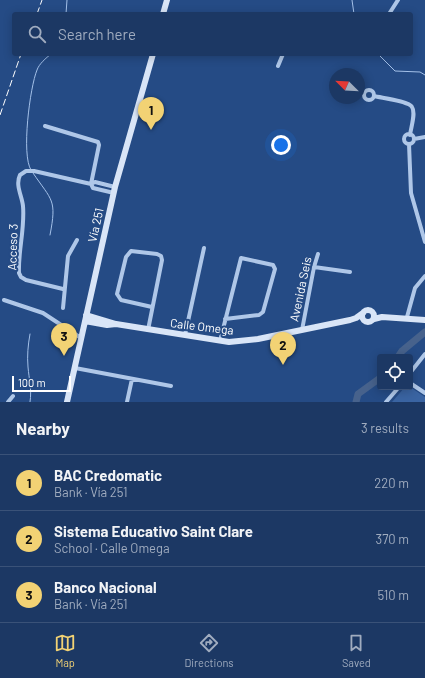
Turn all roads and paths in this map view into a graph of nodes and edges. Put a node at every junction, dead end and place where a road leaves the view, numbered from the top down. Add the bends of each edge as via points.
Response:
1 (167, 0) edge
2 (398, 0) edge
3 (164, 12) edge
4 (391, 12) edge
5 (152, 56) edge
6 (282, 56) edge
7 (278, 66) dead end
8 (365, 96) edge
9 (45, 126) dead end
10 (410, 134) junction
11 (425, 137) edge
12 (414, 139) junction
13 (409, 144) junction
14 (90, 184) junction
15 (115, 190) junction
16 (77, 240) dead end
17 (425, 242) edge
18 (204, 248) dead end
19 (318, 254) dead end
20 (314, 267) junction
21 (350, 272) dead end
22 (425, 276) edge
23 (63, 289) junction
24 (4, 300) dead end
25 (152, 307) junction
26 (62, 308) dead end
27 (363, 313) junction
28 (374, 316) junction
29 (407, 317) junction
30 (85, 318) junction
31 (356, 318) junction
32 (226, 319) junction
33 (364, 320) junction
34 (425, 320) edge
35 (148, 330) junction
36 (302, 330) junction
37 (185, 335) junction
38 (81, 338) junction
39 (220, 340) junction
40 (424, 356) edge
41 (75, 368) junction
42 (413, 369) edge
43 (132, 379) junction
44 (413, 385) edge
45 (171, 386) dead end
46 (396, 390) edge
47 (425, 393) edge
48 (13, 396) dead end
49 (8, 402) edge
50 (67, 402) edge
51 (126, 402) edge
52 (386, 402) edge

1 - 3 street
2 - 4 street
5 - 15 street, Vía 251
6 - 7 street
8 - 10 street via 369,100 374,96 405,101 413,107
9 - 14 street via 98,142
10 - 12 street
10 - 13 street via 404,138
11 - 12 street
12 - 13 street
13 - 17 street via 411,193
14 - 15 street, Acceso 3 via 93,188
14 - 23 street, Acceso 3 via 34,171 26,171 18,179 24,222 21,277
15 - 30 street, Vía 251
16 - 23 street via 68,256
18 - 37 street
19 - 20 street, Avenida Seis
20 - 21 street
20 - 36 street, Avenida Seis
22 - 29 street via 415,288
23 - 26 street
24 - 38 street via 43,313
25 - 25 street via 161,256 135,251 128,254 117,291 118,298
25 - 35 street
27 - 28 street via 368,310
27 - 31 street, Calle Omega
27 - 33 street
28 - 29 street
28 - 33 street, Calle Omega via 370,322
29 - 34 street
30 - 35 street, Calle Omega via 108,320
30 - 38 street, Vía 251
31 - 33 street, Calle Omega
31 - 36 street, Calle Omega
32 - 32 street via 241,258 273,265 275,269 263,312 259,316
32 - 39 street
35 - 37 street, Calle Omega
36 - 39 street, Calle Omega via 244,341
37 - 39 street, Calle Omega
38 - 41 street, Vía 251
40 - 42 street
41 - 43 street
41 - 50 street, Vía 251
43 - 45 street
43 - 51 street
44 - 47 street
46 - 52 street
48 - 49 street

